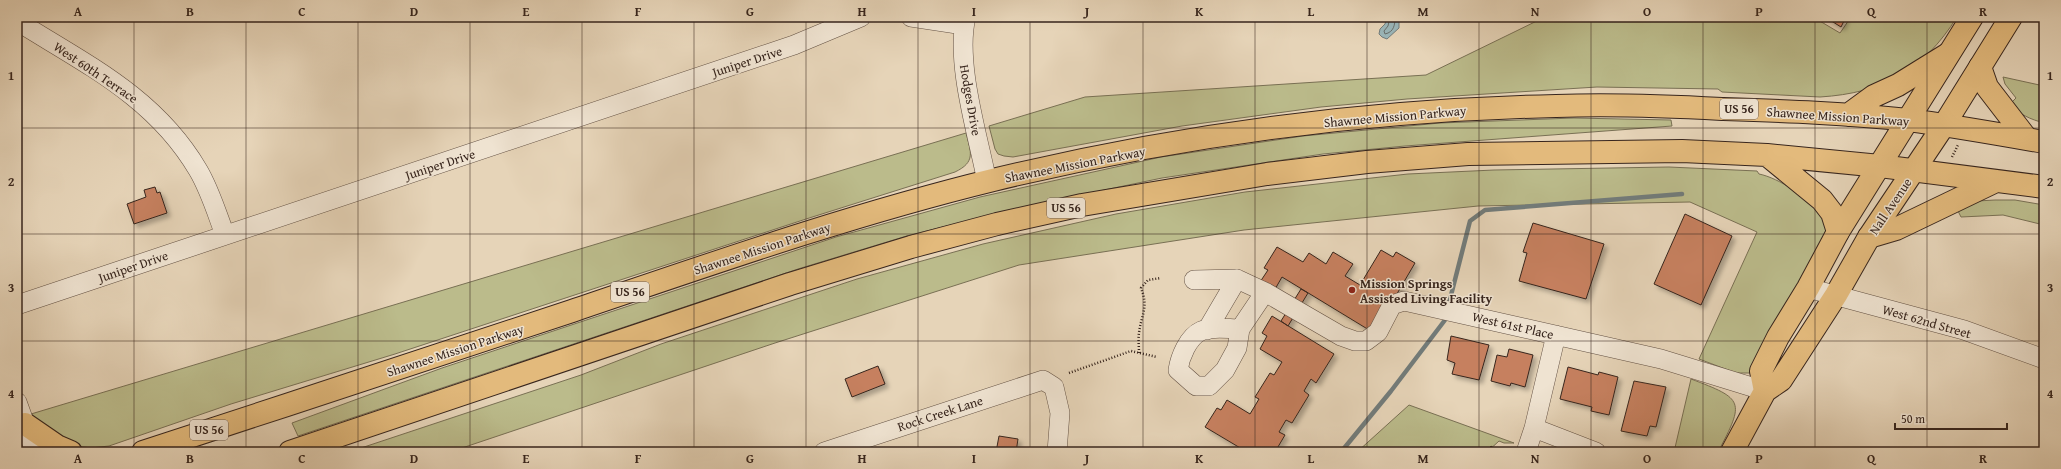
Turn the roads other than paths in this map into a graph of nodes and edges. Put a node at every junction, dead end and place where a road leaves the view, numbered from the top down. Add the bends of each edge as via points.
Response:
1 (861, 17) edge
2 (911, 17) edge
3 (1972, 17) edge
4 (2011, 17) edge
5 (17, 21) edge
6 (965, 21) edge
7 (1948, 54) junction
8 (1980, 67) junction
9 (1848, 115) junction
10 (1907, 120) junction
11 (1944, 125) junction
12 (2036, 140) edge
13 (1768, 155) junction
14 (1880, 166) junction
15 (1914, 170) junction
16 (1996, 181) junction
17 (988, 182) junction
18 (2044, 187) edge
19 (1838, 232) junction
20 (225, 235) junction
21 (1869, 237) junction
22 (1237, 278) junction
23 (1194, 280) dead end
24 (1808, 288) junction
25 (1265, 292) junction
26 (1836, 295) junction
27 (17, 305) edge
28 (1240, 329) junction
29 (1207, 330) junction
30 (1556, 335) junction
31 (2044, 359) edge
32 (1765, 391) junction
33 (17, 402) edge
34 (25, 424) junction
35 (1534, 428) junction
36 (35, 452) edge
37 (71, 452) edge
38 (143, 452) edge
39 (290, 452) edge
40 (824, 452) edge
41 (1057, 452) edge
42 (1526, 452) edge
43 (1596, 452) edge
44 (1732, 452) edge

1 - 20 street, Juniper Drive via 794,45
2 - 6 street
3 - 7 main road
4 - 8 main road, Nall Avenue
5 - 20 street, West 60th Terrace via 124,88 162,120 199,172
6 - 17 street, Hodges Drive via 964,68
7 - 9 main road via 1898,85 1874,96
7 - 10 main road
8 - 11 main road, Nall Avenue
8 - 12 main road via 1987,88
9 - 10 main road, Shawnee Mission Parkway / US 56
9 - 17 main road, Shawnee Mission Parkway / US 56 via 1689,107 1586,106 1437,112 1258,130 1064,164
10 - 11 main road, Shawnee Mission Parkway / US 56
10 - 14 main road
11 - 12 main road, Shawnee Mission Parkway / US 56
11 - 15 main road, Nall Avenue
13 - 14 main road, US 56
13 - 19 main road via 1822,200 1832,213
13 - 39 main road, US 56 via 1682,150 1468,154 1367,162 1267,174 1082,205 998,224 790,284
14 - 15 main road, US 56
14 - 19 main road
15 - 16 main road, US 56
15 - 21 main road, Nall Avenue
16 - 18 main road, US 56
16 - 21 main road via 1896,229
17 - 38 main road, Shawnee Mission Parkway / US 56 via 796,236 470,346
19 - 24 main road
20 - 27 street, Juniper Drive
21 - 26 main road, Nall Avenue
22 - 23 street
22 - 25 street, West 61st Place
22 - 29 street
24 - 26 street, West 62nd Street
24 - 32 main road via 1778,337 1762,371
25 - 28 street
25 - 30 street, West 61st Place via 1341,336 1355,341 1366,341 1378,332 1392,305 1404,301
26 - 31 street, West 62nd Street via 1964,330
26 - 32 main road, Nall Avenue via 1781,380
28 - 29 street
28 - 29 street via 1237,348 1225,370 1209,386 1196,386 1178,370 1180,358 1190,342 1201,331
30 - 32 street, West 61st Place via 1661,359
30 - 35 street
32 - 44 main road, Nall Avenue
33 - 34 street
34 - 36 street
34 - 37 main road via 57,446
35 - 42 street
35 - 43 street
40 - 41 street, Rock Creek Lane via 1043,380 1054,387 1060,413

